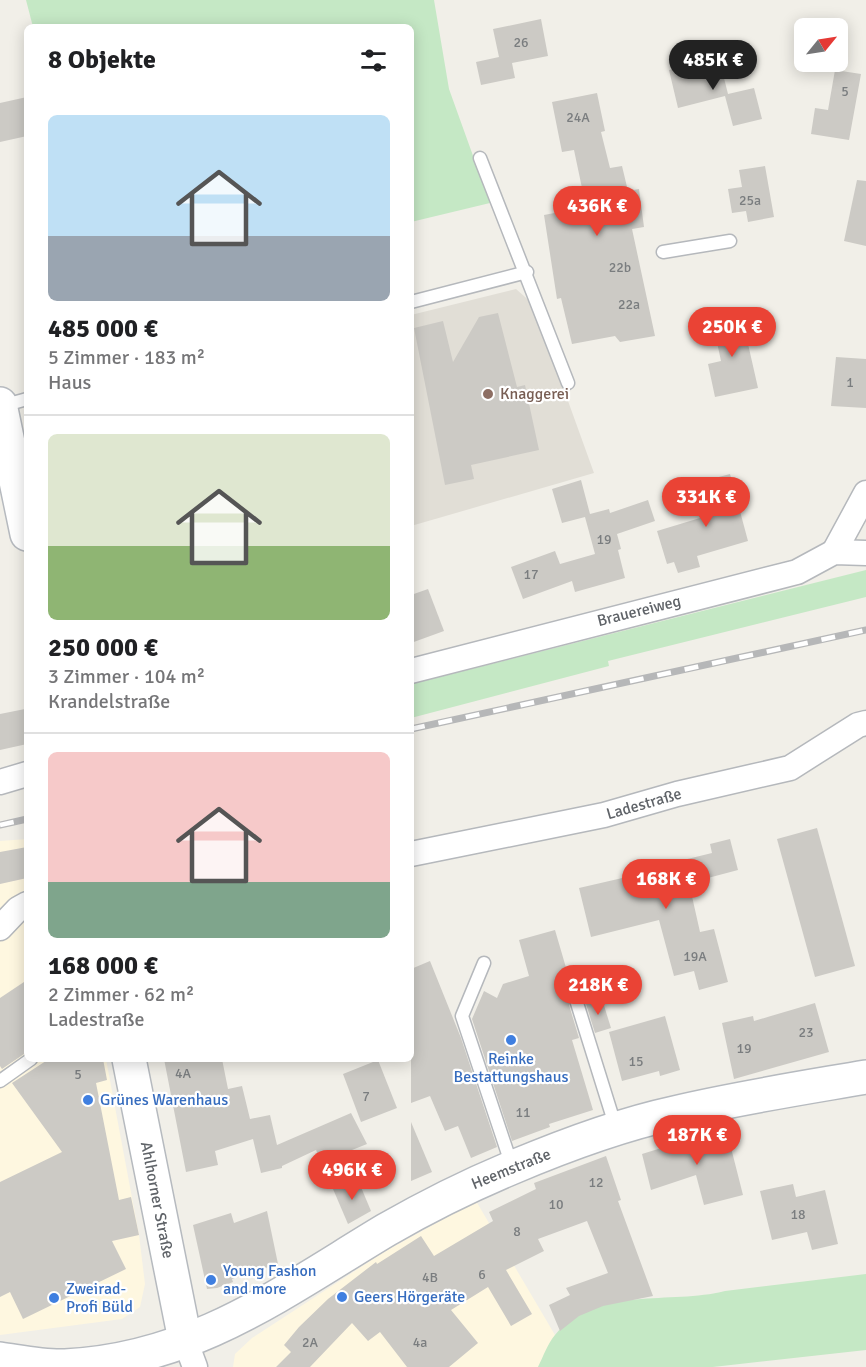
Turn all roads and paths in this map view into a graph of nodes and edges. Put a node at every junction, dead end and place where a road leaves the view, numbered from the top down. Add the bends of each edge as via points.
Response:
1 (480, 158) dead end
2 (730, 241) dead end
3 (663, 252) dead end
4 (527, 272) junction
5 (414, 301) edge
6 (568, 383) dead end
7 (24, 400) edge
8 (0, 405) edge
9 (866, 493) edge
10 (24, 520) edge
11 (834, 552) junction
12 (866, 553) edge
13 (414, 670) edge
14 (866, 723) edge
15 (24, 775) edge
16 (0, 782) edge
17 (414, 854) edge
18 (24, 906) edge
19 (0, 928) edge
20 (483, 963) dead end
21 (577, 1003) dead end
22 (27, 1062) edge
23 (130, 1062) edge
24 (866, 1077) edge
25 (0, 1081) edge
26 (616, 1129) junction
27 (513, 1167) junction
28 (190, 1354) edge
29 (0, 1359) edge

1 - 4 lane
2 - 3 lane
4 - 5 lane
4 - 6 lane
7 - 8 lane
8 - 10 street
9 - 11 street
11 - 12 street, Brauereiweg
11 - 13 street, Brauereiweg via 796,572
14 - 17 street, Ladestraße via 790,768 604,815
15 - 16 street
18 - 19 street
20 - 27 lane via 462,1016
21 - 26 lane
22 - 25 lane
23 - 28 street, Ahlhorner Straße
24 - 26 street, Heemstraße via 673,1113
26 - 27 street, Heemstraße
27 - 28 street, Heemstraße via 460,1190 387,1230
28 - 29 street, Heemstraße via 73,1365

